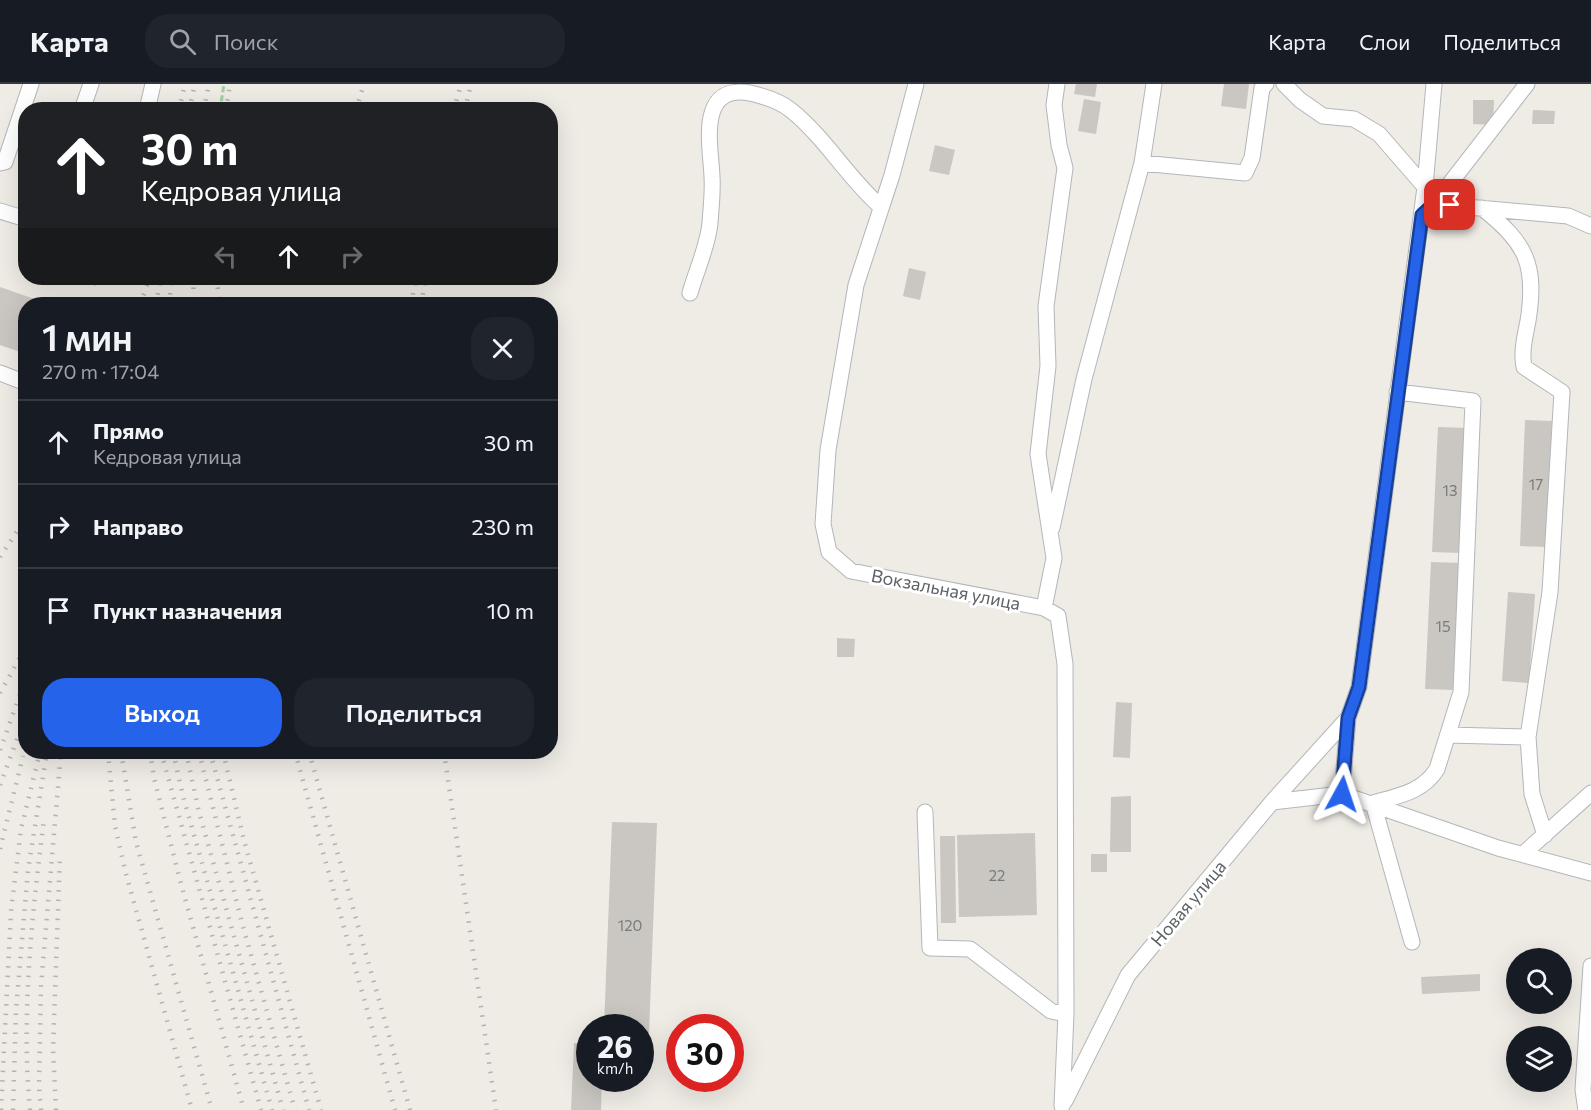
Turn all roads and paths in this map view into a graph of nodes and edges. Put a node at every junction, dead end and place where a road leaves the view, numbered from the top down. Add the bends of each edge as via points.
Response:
1 (31, 84) edge
2 (91, 84) edge
3 (153, 84) edge
4 (224, 84) edge
5 (916, 84) edge
6 (1057, 84) edge
7 (1154, 84) edge
8 (1266, 84) edge
9 (1284, 84) edge
10 (1434, 84) edge
11 (1527, 84) edge
12 (25, 102) edge
13 (85, 102) edge
14 (149, 102) edge
15 (221, 102) edge
16 (18, 123) edge
17 (0, 163) edge
18 (1142, 163) junction
19 (1425, 187) junction
20 (1434, 204) junction
21 (881, 207) junction
22 (1482, 208) junction
23 (0, 211) edge
24 (1422, 215) junction
25 (18, 217) edge
26 (1591, 226) edge
27 (690, 293) dead end
28 (0, 373) edge
29 (18, 380) edge
30 (1397, 392) junction
31 (1050, 537) junction
32 (1044, 608) junction
33 (1348, 718) junction
34 (1448, 735) junction
35 (1528, 737) junction
36 (1591, 792) edge
37 (1342, 794) junction
38 (1272, 802) junction
39 (1373, 803) junction
40 (925, 812) dead end
41 (1545, 835) junction
42 (1523, 854) junction
43 (1591, 873) edge
44 (1412, 942) dead end
45 (1591, 966) edge
46 (1066, 1014) junction
47 (1062, 1108) edge
48 (1586, 1110) edge

1 - 12 street
2 - 13 street
3 - 14 street
4 - 15 path
5 - 21 street, Вокзальная улица
6 - 31 street via 1054,105 1065,168 1046,306 1048,366 1038,454
7 - 18 street
8 - 18 street via 1262,88 1252,158 1245,173
9 - 19 street via 1323,116 1354,119 1379,134
10 - 19 street
11 - 20 street
16 - 17 street via 5,162
18 - 31 street via 1084,379
19 - 24 street
20 - 22 street
20 - 24 street
21 - 27 street via 827,144 790,109 737,91 722,97 711,112 708,136 712,177 710,226
21 - 32 street, Вокзальная улица via 856,285 828,450 823,524 829,552 851,571
22 - 26 street via 1568,216
22 - 35 street via 1510,231 1530,273 1524,367 1562,392 1550,592
23 - 25 street
24 - 30 street
28 - 29 street
30 - 33 street via 1359,687
30 - 34 street via 1473,401 1461,692
31 - 32 street via 1054,558
32 - 46 street, Вокзальная улица via 1058,616 1065,663
33 - 37 street
33 - 38 street, Новая улица
34 - 35 street
34 - 39 street via 1431,780 1406,794
35 - 41 street via 1532,794
36 - 41 street
37 - 38 street
37 - 39 street
38 - 47 street, Новая улица via 1128,975
39 - 42 street
39 - 44 street
40 - 46 street via 930,948 970,949 1051,1011
41 - 42 street
42 - 43 street
45 - 48 street via 1583,1090
46 - 47 street, Вокзальная улица

